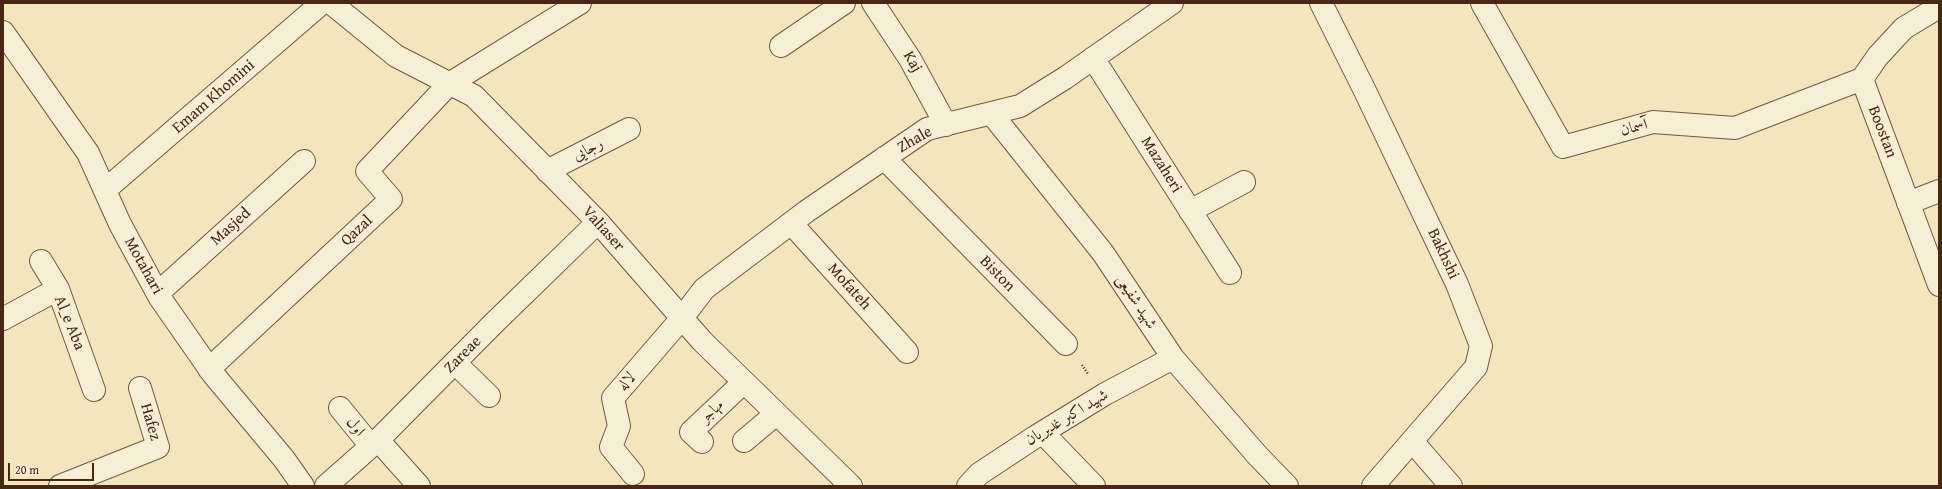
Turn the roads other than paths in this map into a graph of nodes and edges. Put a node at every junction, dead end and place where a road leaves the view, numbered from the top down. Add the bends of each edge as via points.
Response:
1 (322, 3) edge
2 (331, 3) edge
3 (580, 3) edge
4 (844, 3) edge
5 (873, 3) edge
6 (1172, 3) edge
7 (1321, 3) edge
8 (1482, 3) edge
9 (1939, 7) edge
10 (3, 32) edge
11 (781, 46) dead end
12 (1093, 58) junction
13 (1862, 79) junction
14 (448, 84) junction
15 (991, 113) junction
16 (946, 124) junction
17 (629, 129) dead end
18 (884, 158) junction
19 (304, 161) dead end
20 (547, 171) junction
21 (1244, 182) dead end
22 (105, 190) junction
23 (1939, 191) edge
24 (1908, 203) junction
25 (1190, 211) junction
26 (598, 222) junction
27 (791, 223) junction
28 (41, 261) dead end
29 (1230, 273) dead end
30 (1939, 285) edge
31 (58, 289) junction
32 (158, 293) junction
33 (682, 318) junction
34 (3, 319) edge
35 (1066, 344) road end
36 (907, 352) dead end
37 (1173, 358) junction
38 (454, 363) junction
39 (209, 369) junction
40 (744, 382) junction
41 (140, 388) dead end
42 (94, 390) dead end
43 (489, 396) dead end
44 (340, 408) dead end
45 (776, 414) junction
46 (1042, 433) junction
47 (744, 441) dead end
48 (1412, 441) junction
49 (702, 442) dead end
50 (374, 443) junction
51 (633, 474) dead end
52 (60, 486) edge
53 (303, 486) edge
54 (326, 486) edge
55 (419, 486) edge
56 (851, 486) edge
57 (968, 486) edge
58 (1094, 486) edge
59 (1287, 486) edge
60 (1373, 486) edge
61 (1451, 486) edge

1 - 22 street, Emam Khomini
2 - 14 street, Valiaser via 396,56
3 - 14 street
4 - 11 street
5 - 16 street, Kaj via 910,59
6 - 12 street, Zhale
7 - 48 street, Bakhshi via 1457,284 1481,346 1476,367
8 - 13 street, آسمان via 1563,147 1653,122 1735,128
9 - 13 street via 1904,28 1878,56
10 - 22 street, Motahari via 88,154
12 - 15 street, Zhale via 1020,106
12 - 25 street, Mazaheri
13 - 24 street, Boostan
14 - 20 street, Valiaser via 474,96
14 - 39 street, Qazal via 367,172 391,200
15 - 16 street, Zhale
15 - 37 street, شهید شفیعی via 1103,253
16 - 18 street, Zhale via 927,130
17 - 20 street, رجایی
18 - 27 street, Zhale
18 - 35 street, Biston
19 - 32 street, Masjed
20 - 26 street, Valiaser
21 - 25 street
22 - 32 street, Motahari via 120,224
23 - 24 street
24 - 30 street, Boostan
25 - 29 street, Mazaheri
26 - 33 street, Valiaser
26 - 38 street, Zareae
27 - 33 street, Zhale via 704,289
27 - 36 street, Mofateh
28 - 31 street
31 - 34 street, Al_e Aba
31 - 42 street, Al_e Aba
32 - 39 street, Motahari
33 - 40 street, Valiaser
33 - 51 street, لاله via 613,398 619,426 611,448
37 - 46 street, شهید اکبر غدیریان via 1105,394
37 - 59 street, شهید شفیعی
38 - 43 street
38 - 50 street, Zareae
39 - 53 street, Motahari via 284,459
40 - 45 street, Valiaser
40 - 49 street, مهاجر via 691,432
41 - 52 street, Hafez via 158,447
44 - 50 street, اول
45 - 47 street
45 - 56 street, Valiaser
46 - 57 street, شهید اکبر غدیریان via 979,474
46 - 58 street
48 - 60 street, Bakhshi
48 - 61 street
50 - 54 street, Zareae
50 - 55 street, اول

